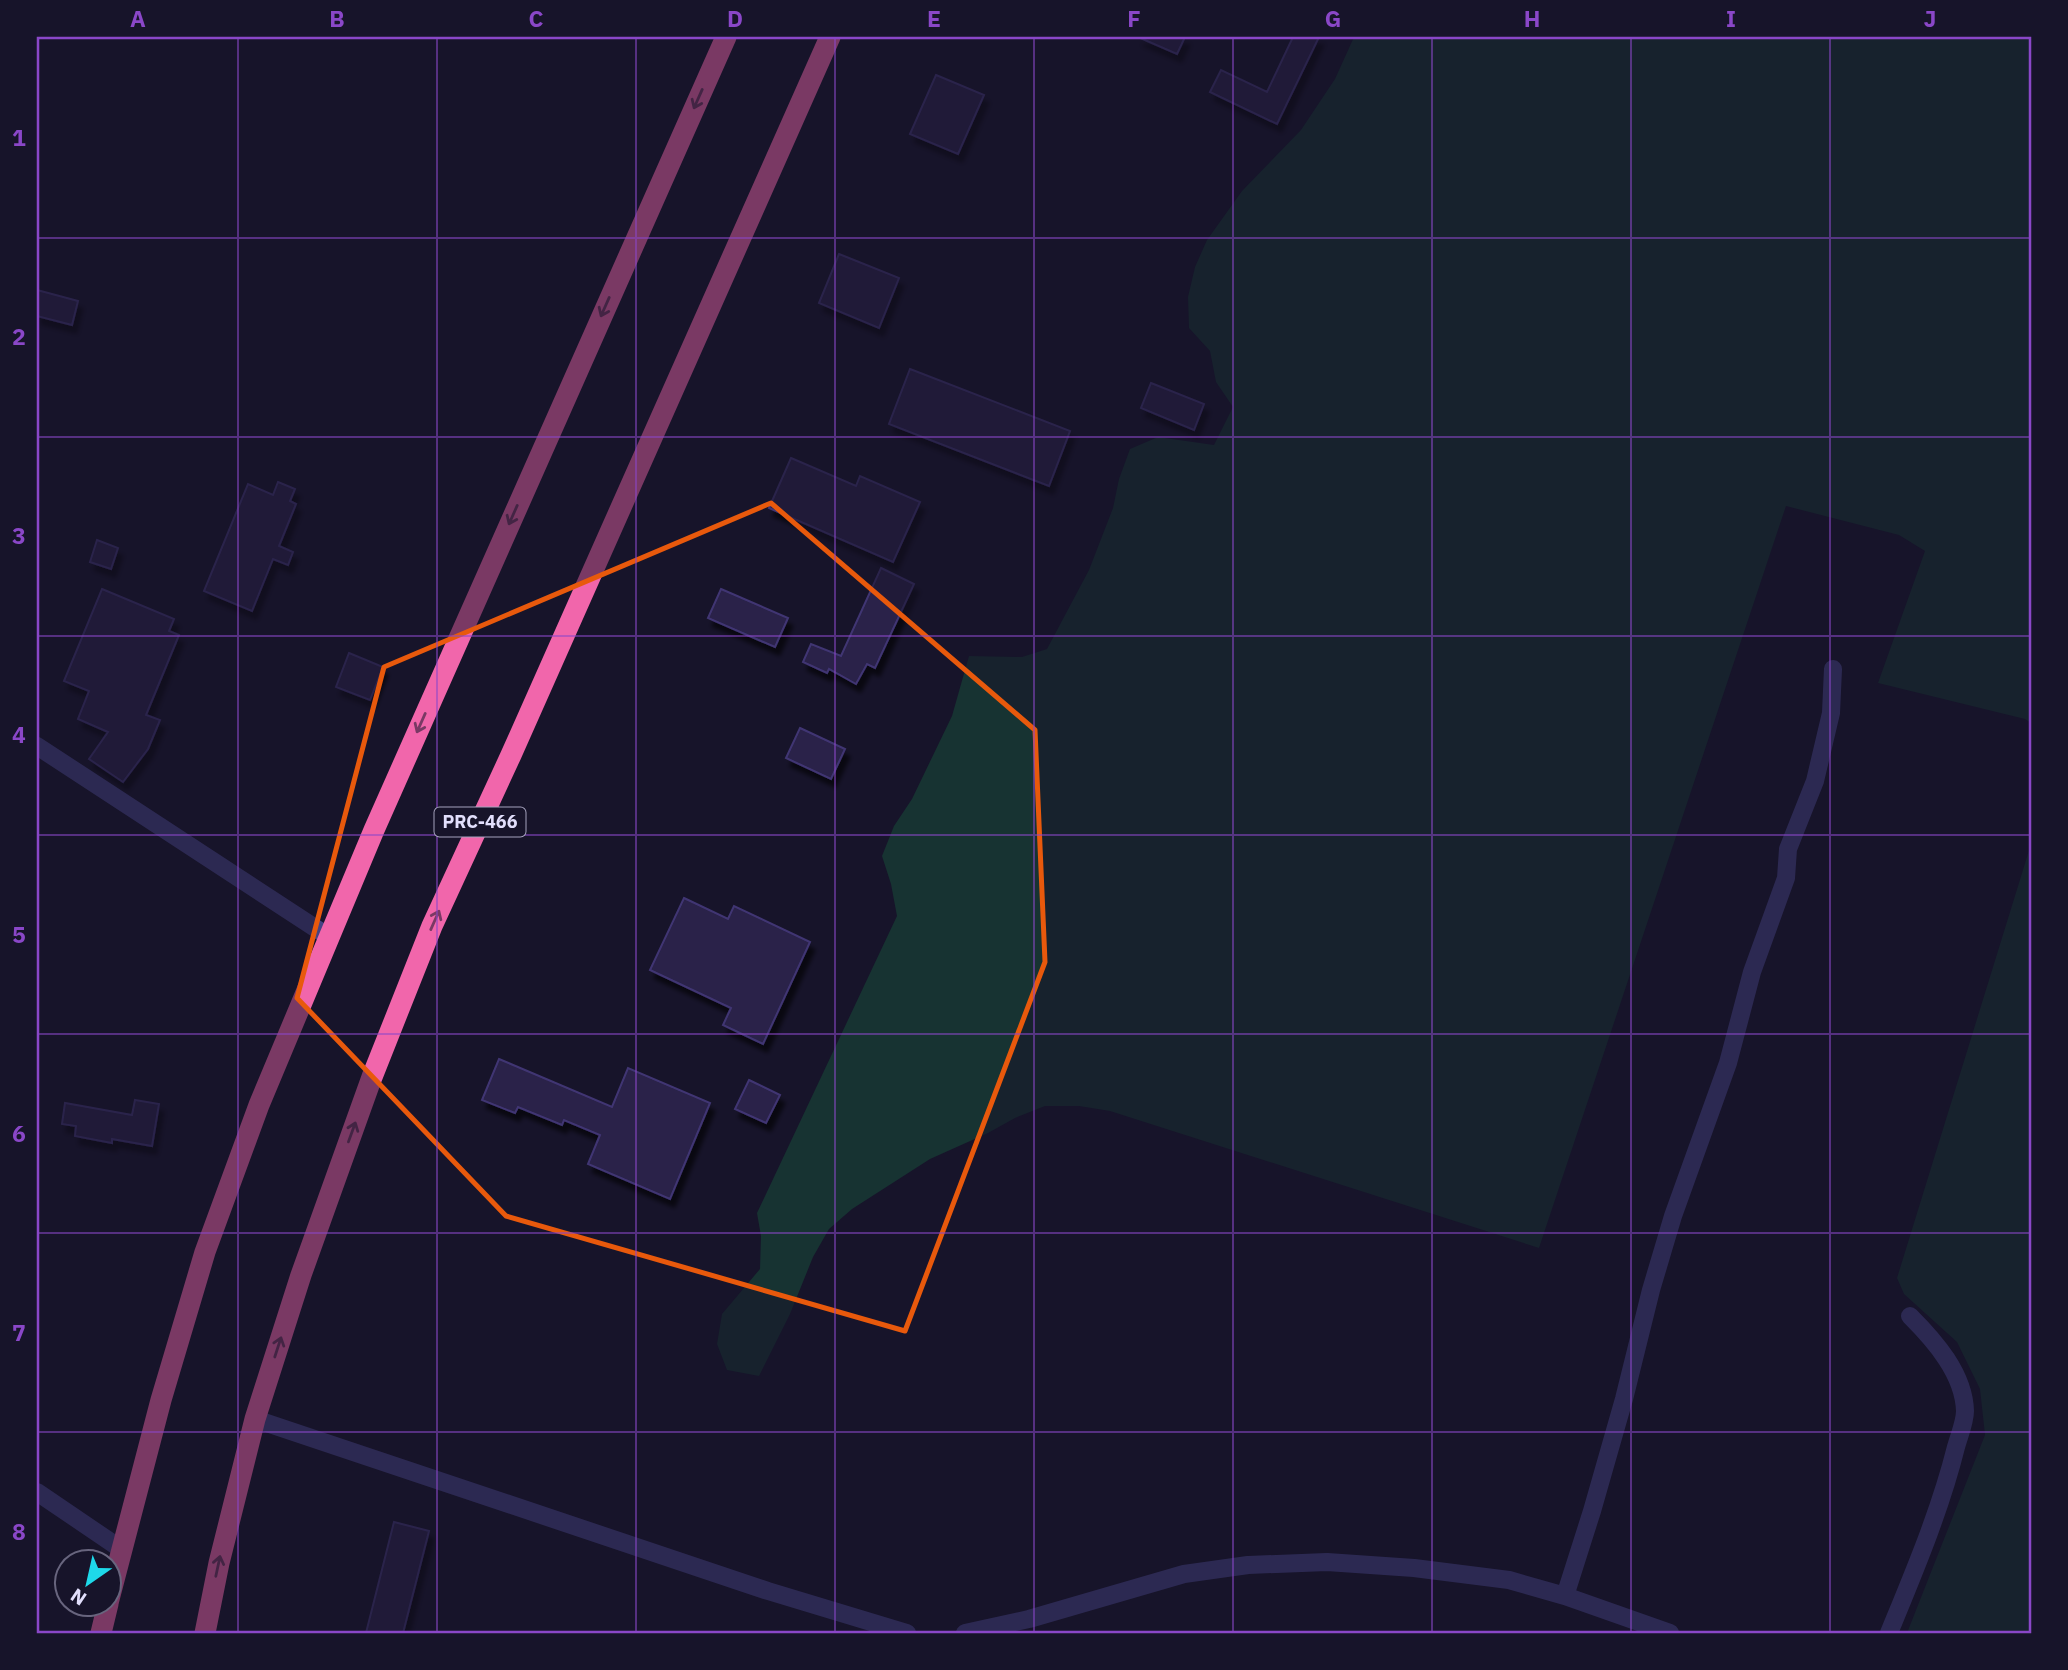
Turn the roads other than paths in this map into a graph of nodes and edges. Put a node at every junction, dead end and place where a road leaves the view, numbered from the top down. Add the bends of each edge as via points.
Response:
1 (726, 37) edge
2 (830, 37) edge
3 (1833, 669) dead end
4 (37, 746) edge
5 (328, 937) junction
6 (1910, 1316) dead end
7 (255, 1419) junction
8 (37, 1492) edge
9 (120, 1548) edge
10 (121, 1548) edge
11 (1565, 1596) junction
12 (205, 1633) edge
13 (907, 1633) edge
14 (965, 1633) edge
15 (1670, 1633) edge
16 (1889, 1633) edge

1 -> 5 highway
7 -> 2 highway, PRC-466 via 367,1090 432,926
3 - 11 street via 1831,713 1815,781 1788,849 1786,878 1752,972 1728,1063 1673,1216
4 - 5 street
5 - 10 highway via 205,1252
6 - 16 street via 1946,1358 1965,1412 1930,1530
12 -> 7 highway, PRC-466
7 - 13 street
8 - 9 street
11 - 14 street via 1509,1580 1414,1568 1327,1562 1248,1565 1184,1574
11 - 15 street

